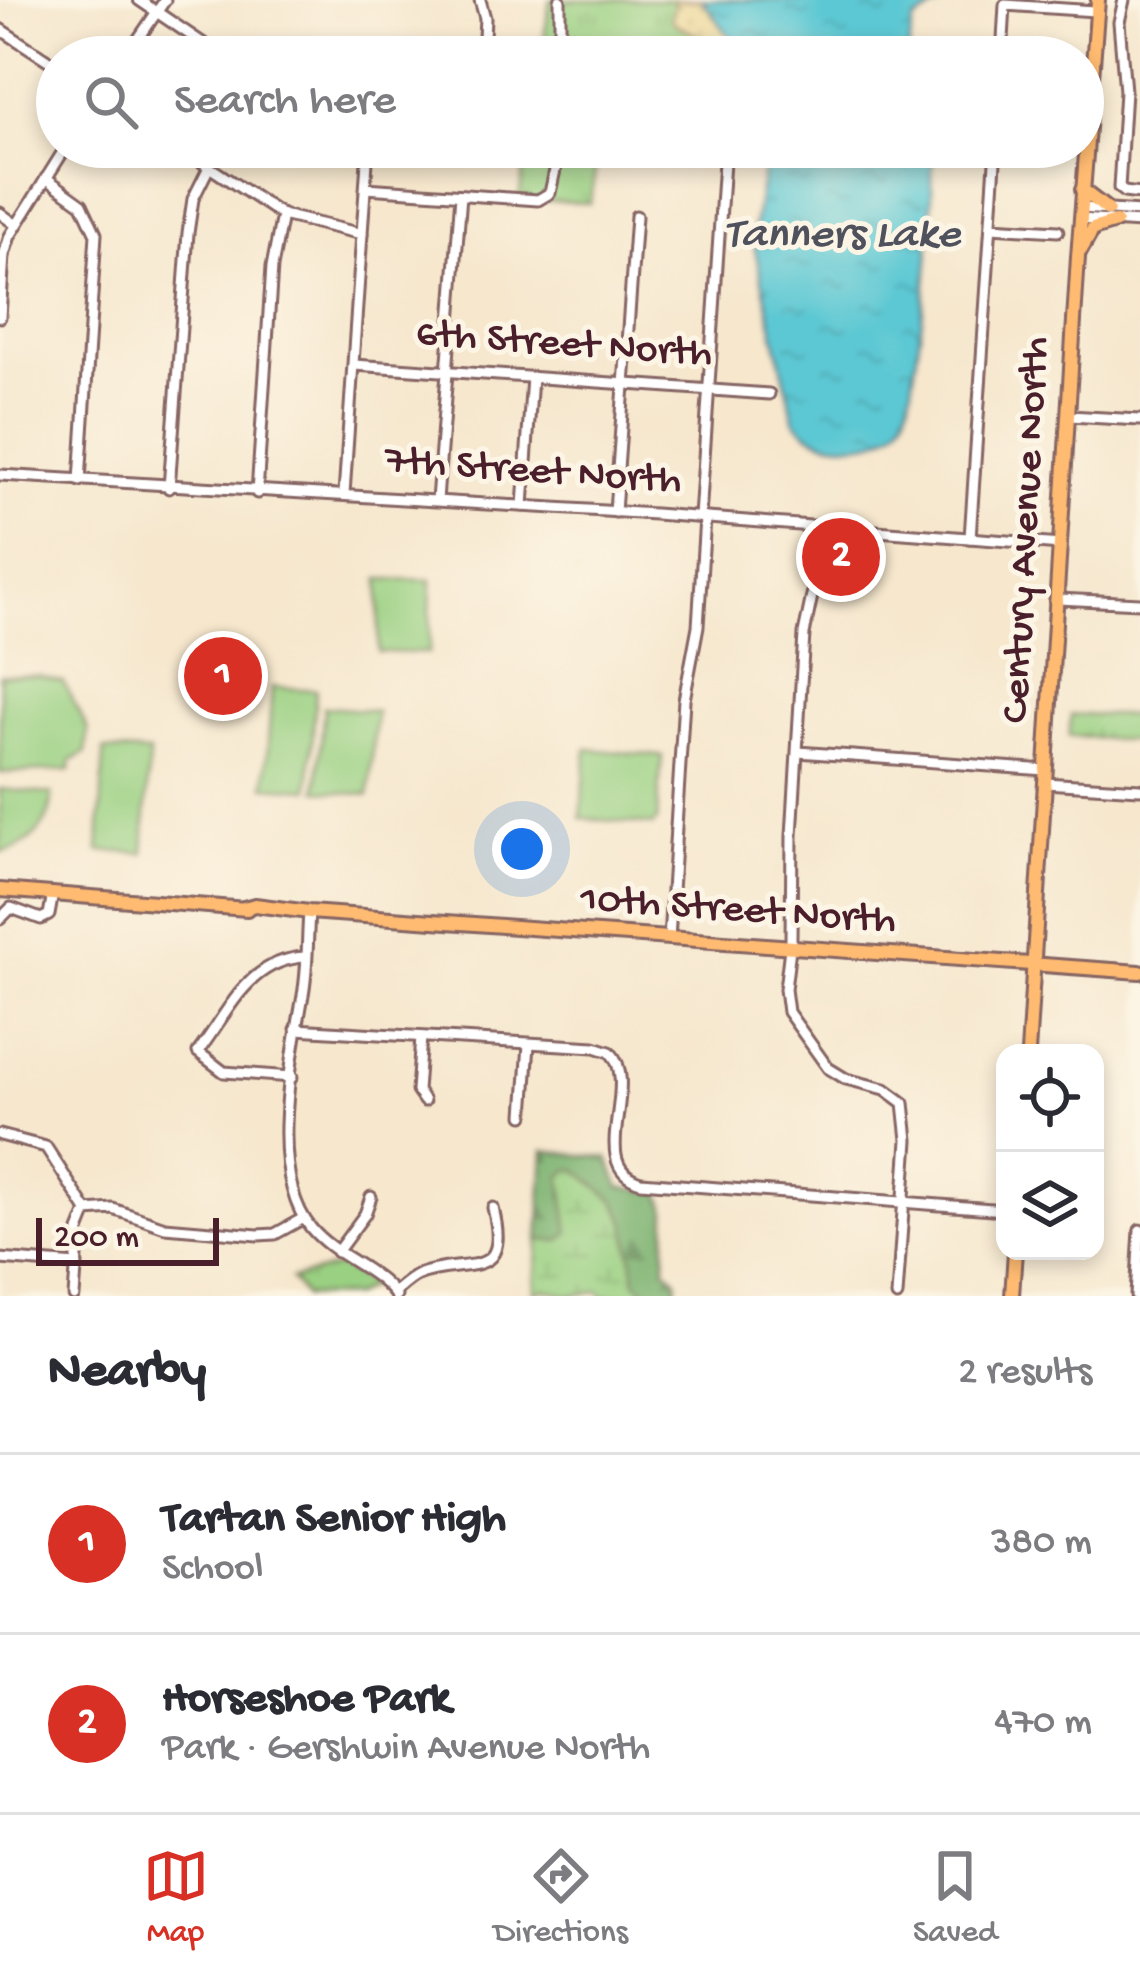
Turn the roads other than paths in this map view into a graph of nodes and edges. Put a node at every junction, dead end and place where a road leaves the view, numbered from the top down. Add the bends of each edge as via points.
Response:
1 (139, 0) edge
2 (165, 0) edge
3 (480, 0) edge
4 (560, 0) edge
5 (1124, 0) edge
6 (1096, 4) edge
7 (157, 12) junction
8 (2, 34) edge
9 (140, 36) edge
10 (192, 36) edge
11 (484, 36) edge
12 (560, 36) edge
13 (1003, 36) edge
14 (1094, 36) edge
15 (36, 54) edge
16 (1122, 137) junction
17 (1140, 139) edge
18 (52, 168) edge
19 (208, 168) edge
20 (211, 168) edge
21 (367, 168) edge
22 (555, 168) edge
23 (723, 168) edge
24 (995, 168) edge
25 (1084, 168) edge
26 (46, 178) junction
27 (366, 188) junction
28 (1082, 190) junction
29 (460, 194) junction
30 (1140, 194) edge
31 (0, 212) edge
32 (1140, 212) edge
33 (1080, 214) junction
34 (282, 215) junction
35 (636, 216) dead end
36 (1112, 216) junction
37 (1140, 223) edge
38 (15, 224) junction
39 (991, 227) junction
40 (1058, 231) dead end
41 (362, 234) junction
42 (1078, 256) junction
43 (0, 317) edge
44 (354, 365) junction
45 (447, 371) junction
46 (532, 377) junction
47 (624, 384) junction
48 (710, 389) junction
49 (769, 394) dead end
50 (1069, 416) junction
51 (1140, 420) edge
52 (0, 475) edge
53 (80, 481) junction
54 (169, 488) junction
55 (257, 493) junction
56 (344, 494) junction
57 (437, 500) junction
58 (523, 506) junction
59 (614, 512) junction
60 (703, 517) junction
61 (820, 526) junction
62 (970, 538) junction
63 (1061, 544) junction
64 (1058, 598) junction
65 (1140, 603) edge
66 (798, 752) junction
67 (1046, 776) junction
68 (1140, 789) edge
69 (0, 890) edge
70 (53, 893) junction
71 (302, 912) junction
72 (0, 919) edge
73 (669, 939) junction
74 (790, 949) junction
75 (306, 957) junction
76 (1033, 967) junction
77 (1140, 972) edge
78 (296, 1028) junction
79 (421, 1037) junction
80 (529, 1044) junction
81 (1029, 1044) edge
82 (292, 1077) junction
83 (424, 1101) dead end
84 (524, 1115) dead end
85 (0, 1135) edge
86 (371, 1197) dead end
87 (842, 1198) junction
88 (902, 1203) junction
89 (494, 1208) dead end
90 (996, 1209) edge
91 (87, 1211) junction
92 (841, 1212) dead end
93 (304, 1218) junction
94 (1140, 1230) edge
95 (337, 1252) junction
96 (0, 1258) edge
97 (1014, 1260) edge
98 (76, 1265) junction
99 (395, 1294) edge
100 (74, 1296) edge
101 (897, 1296) edge
102 (1012, 1296) edge
103 (1136, 1296) edge

1 - 7 street
2 - 7 street
3 - 11 street
4 - 12 street
5 - 16 street
6 - 13 street via 1005,5
6 - 14 main road, Century Avenue North
7 - 9 street
7 - 10 street
8 - 15 street
16 - 17 street
16 - 30 street via 1120,190
18 - 26 street
19 - 54 street via 188,233
20 - 34 street
21 - 27 street
22 - 29 street via 550,193 536,200
23 - 48 street
24 - 39 street
25 - 28 main road, Century Avenue North
26 - 38 street
26 - 53 street via 82,204 96,235
27 - 29 street
27 - 41 street
28 - 33 main road, Century Avenue North
28 - 36 main road
29 - 45 street
31 - 38 street
32 - 36 street
33 - 36 street
33 - 42 main road, Century Avenue North
34 - 41 street
34 - 55 street
35 - 47 street
36 - 37 street
36 - 42 main road via 1091,231
38 - 43 street via 4,254
39 - 40 street
39 - 62 street
41 - 44 street
42 - 50 main road, Century Avenue North
44 - 45 street, 6th Street North
44 - 56 street
45 - 46 street, 6th Street North
45 - 57 street
46 - 47 street, 6th Street North
46 - 58 street
47 - 48 street, 6th Street North
47 - 59 street
48 - 49 street, 6th Street North
48 - 60 street
50 - 51 street
50 - 63 main road, Century Avenue North
52 - 53 street, 7th Street North
53 - 54 street, 7th Street North
54 - 55 street, 7th Street North
55 - 56 street, 7th Street North
56 - 57 street, 7th Street North
57 - 58 street, 7th Street North
58 - 59 street, 7th Street North
59 - 60 street, 7th Street North
60 - 61 street, 7th Street North
60 - 73 street
61 - 62 street, 7th Street North
61 - 66 street
62 - 63 street, 7th Street North
63 - 64 main road, Century Avenue North
64 - 65 street
64 - 67 main road, Century Avenue North
66 - 67 street
66 - 74 street
67 - 68 street
67 - 76 main road, Century Avenue North
69 - 70 main road, 10th Street North
70 - 71 main road, 10th Street North
70 - 72 street via 41,919 11,908
71 - 73 main road, 10th Street North
71 - 75 street
73 - 74 main road, 10th Street North
74 - 76 main road, 10th Street North
74 - 88 street via 785,989 795,1025 828,1068 904,1103
75 - 78 street
75 - 82 street via 255,973 198,1052 224,1072
76 - 77 main road, 10th Street North
76 - 81 main road, Century Avenue North
78 - 79 street
78 - 82 street
79 - 80 street
79 - 83 street via 417,1091
80 - 84 street
80 - 87 street via 589,1047 617,1060 615,1155 618,1169 638,1181
82 - 93 street via 286,1158
85 - 91 street via 46,1148
86 - 95 street
87 - 88 street
87 - 92 street
88 - 90 street
88 - 101 street
89 - 99 street via 500,1234 493,1257 419,1274
91 - 93 street via 258,1235
91 - 98 street
93 - 95 street
94 - 103 street
95 - 99 street
96 - 98 street
97 - 102 main road
98 - 100 street

